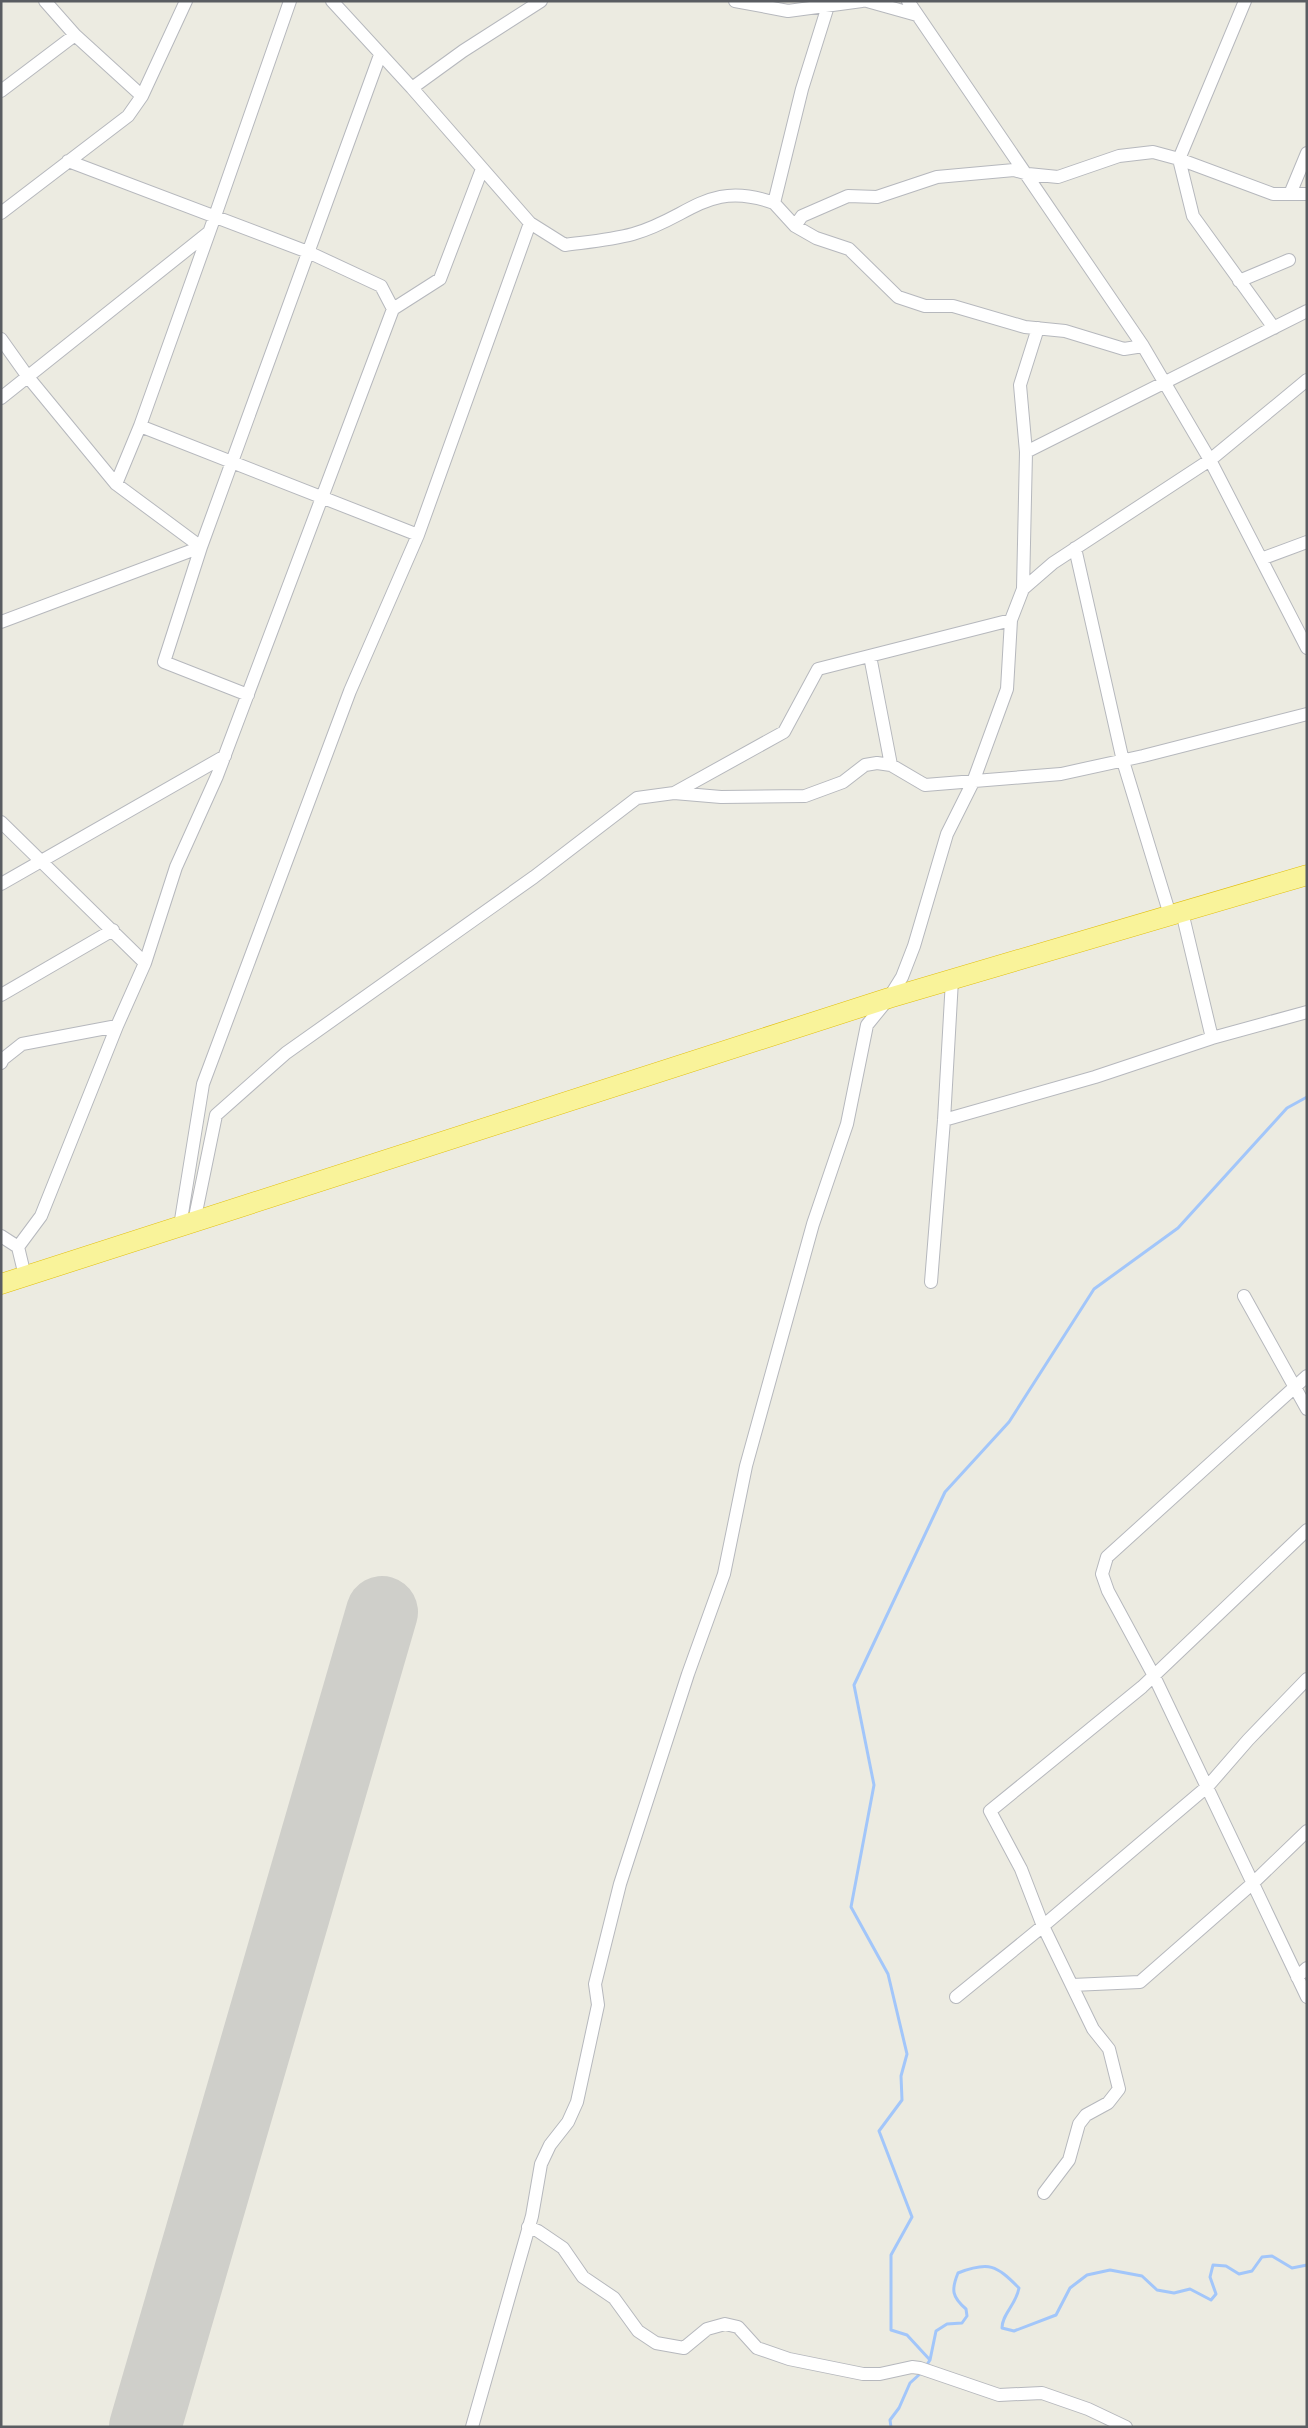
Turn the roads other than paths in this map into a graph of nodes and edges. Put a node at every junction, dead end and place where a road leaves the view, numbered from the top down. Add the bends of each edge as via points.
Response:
1 (45, 1) edge
2 (186, 1) edge
3 (290, 1) edge
4 (541, 1) edge
5 (735, 1) edge
6 (862, 1) edge
7 (867, 1) edge
8 (908, 1) edge
9 (1245, 1) edge
10 (339, 3) edge
11 (828, 6) junction
12 (917, 15) junction
13 (75, 35) junction
14 (380, 55) junction
15 (412, 88) junction
16 (1, 91) edge
17 (142, 96) junction
18 (1307, 153) edge
19 (1179, 159) junction
20 (68, 161) junction
21 (482, 169) junction
22 (1028, 174) junction
23 (1290, 194) junction
24 (1307, 194) edge
25 (774, 203) junction
26 (1, 213) edge
27 (216, 216) junction
28 (530, 223) junction
29 (795, 226) junction
30 (208, 233) junction
31 (308, 252) junction
32 (1289, 260) dead end
33 (1239, 281) junction
34 (393, 309) junction
35 (1307, 311) edge
36 (1038, 328) junction
37 (1274, 328) junction
38 (1, 339) edge
39 (1143, 346) junction
40 (28, 377) junction
41 (1307, 380) edge
42 (1165, 382) junction
43 (1, 398) edge
44 (140, 426) junction
45 (1026, 452) junction
46 (1210, 460) junction
47 (232, 461) junction
48 (116, 484) junction
49 (323, 496) junction
50 (418, 535) junction
51 (1307, 542) edge
52 (201, 547) junction
53 (1075, 548) junction
54 (1261, 559) junction
55 (1023, 589) junction
56 (1011, 620) junction
57 (1, 622) edge
58 (1307, 648) edge
59 (870, 656) junction
60 (248, 695) junction
61 (1307, 714) edge
62 (225, 756) junction
63 (1123, 761) junction
64 (891, 765) junction
65 (973, 782) junction
66 (674, 793) junction
67 (1, 822) edge
68 (41, 861) junction
69 (1307, 875) edge
70 (1, 884) edge
71 (1176, 913) junction
72 (112, 930) junction
73 (146, 962) junction
74 (952, 980) junction
75 (1, 995) edge
76 (889, 998) junction
77 (1307, 1012) edge
78 (116, 1026) junction
79 (1212, 1038) junction
80 (1, 1063) edge
81 (944, 1120) junction
82 (187, 1224) junction
83 (1, 1236) edge
84 (18, 1247) junction
85 (25, 1276) junction
86 (931, 1282) dead end
87 (1, 1284) edge
88 (1244, 1296) dead end
89 (1307, 1376) edge
90 (1296, 1388) junction
91 (1307, 1410) edge
92 (1307, 1530) edge
93 (1154, 1676) junction
94 (1307, 1680) edge
95 (1208, 1786) junction
96 (1307, 1831) edge
97 (1253, 1883) junction
98 (1043, 1926) junction
99 (1307, 1968) edge
100 (1297, 1977) junction
101 (1072, 1985) junction
102 (956, 1997) dead end
103 (1307, 1997) edge
104 (1044, 2193) dead end
105 (528, 2227) junction
106 (472, 2427) edge
107 (1126, 2427) edge

1 - 13 street
2 - 17 street
3 - 27 street
4 - 15 street
5 - 11 street via 788,11
6 - 11 street
7 - 12 street
8 - 12 street
9 - 19 street
10 - 14 street
11 - 25 street via 802,89
12 - 22 street
13 - 16 street
13 - 17 street
14 - 15 street
14 - 31 street
15 - 21 street
17 - 20 street via 128,116
18 - 23 street
19 - 22 street via 1153,152 1119,156 1058,177
19 - 23 street via 1274,194
19 - 33 street via 1193,216
20 - 26 street
20 - 27 street
21 - 28 street
21 - 34 street via 440,279
22 - 29 street via 1014,170 938,177 877,197 848,196 802,216
22 - 39 street
23 - 24 street
25 - 28 street via 736,194 716,196 634,234 565,245
25 - 29 street
27 - 30 street
27 - 31 street
28 - 50 street
29 - 36 street via 816,238 849,249 898,297 924,306 953,306
30 - 40 street
30 - 44 street
31 - 34 street via 381,286
31 - 47 street
32 - 33 street
33 - 37 street
34 - 49 street
35 - 37 street
36 - 39 street via 1065,331 1124,348
36 - 45 street via 1020,385
37 - 42 street
38 - 40 street
39 - 42 street
40 - 43 street
40 - 48 street
41 - 46 street
42 - 45 street
42 - 46 street
44 - 47 street
44 - 48 street
45 - 55 street
46 - 53 street
46 - 54 street
47 - 49 street
47 - 52 street
48 - 52 street
49 - 50 street
49 - 60 street
50 - 82 street via 350,691 203,1084
51 - 54 street
52 - 57 street
52 - 60 street via 164,662
53 - 55 street
53 - 63 street
54 - 58 street
55 - 56 street
56 - 59 street
56 - 65 street via 1007,689
59 - 64 street
59 - 66 street via 818,669 784,732
60 - 62 street
61 - 63 street
62 - 68 street
62 - 73 street via 176,867
63 - 65 street via 1062,774
63 - 71 street
64 - 65 street via 925,785
64 - 66 street via 865,765 843,782 805,796 721,797
65 - 76 street via 947,834 914,946 902,977
66 - 82 street via 637,798 534,878 286,1053 216,1115
67 - 68 street
68 - 70 street
68 - 72 street
69 - 71 highway
71 - 74 highway
71 - 79 street
72 - 73 street
72 - 75 street
73 - 78 street
74 - 76 highway
74 - 81 street
76 - 82 highway
76 - 105 street via 867,1025 847,1124 813,1224 746,1466 724,1574 620,1884 595,1984 598,2005 577,2102 541,2164
77 - 79 street
78 - 80 street via 22,1044
78 - 84 street via 40,1216
79 - 81 street via 1095,1077
81 - 86 street
82 - 85 highway
83 - 84 street
84 - 85 street
85 - 87 highway
88 - 90 street
89 - 90 street
90 - 91 street
90 - 93 street via 1107,1557 1102,1574 1108,1591
92 - 93 street
93 - 95 street
93 - 98 street via 990,1811 1022,1869
94 - 95 street
95 - 97 street
95 - 98 street
96 - 97 street
97 - 100 street
97 - 101 street via 1140,1982
98 - 101 street
98 - 102 street
99 - 100 street
100 - 103 street
101 - 104 street via 1093,2029 1109,2049 1119,2089 1108,2103 1086,2115 1079,2124 1068,2160
105 - 106 street
105 - 107 street via 563,2248 584,2277 614,2298 638,2331 656,2343 684,2348 707,2329 725,2324 738,2327 757,2348 788,2359 863,2374 912,2367 999,2395 1042,2393

